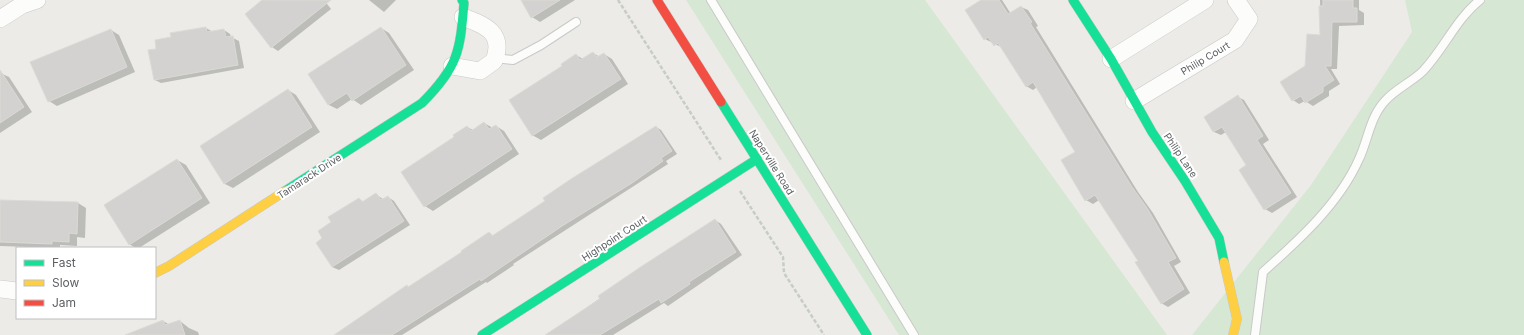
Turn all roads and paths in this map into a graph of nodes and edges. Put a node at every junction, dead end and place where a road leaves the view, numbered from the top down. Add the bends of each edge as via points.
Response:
1 (37, 0) edge
2 (618, 0) edge
3 (657, 0) edge
4 (711, 0) edge
5 (1073, 0) edge
6 (1205, 0) edge
7 (1236, 0) edge
8 (1480, 0) edge
9 (462, 8) edge
10 (0, 19) edge
11 (576, 22) dead end
12 (495, 58) junction
13 (1112, 59) junction
14 (452, 66) junction
15 (1134, 100) junction
16 (718, 156) dead end
17 (757, 159) junction
18 (737, 186) dead end
19 (156, 272) edge
20 (0, 289) edge
21 (16, 291) edge
22 (482, 335) edge
23 (824, 335) edge
24 (867, 335) edge
25 (914, 335) edge
26 (1233, 335) edge
27 (1255, 335) edge

1 - 10 street via 22,5
2 - 16 path
3 - 17 street, Naperville Road
4 - 25 lane
5 - 13 street, Philip Lane
6 - 13 street
7 - 15 street, Philip Court via 1249,19 1235,40
8 - 27 lane via 1449,35 1423,71 1384,101 1368,130 1359,159 1336,197 1298,241 1263,272
9 - 12 street, Tamarack Drive via 485,25 494,36 498,48
9 - 14 street, Tamarack Drive via 461,36
11 - 12 lane via 541,46 512,60
12 - 14 street via 494,62 480,71
13 - 15 street, Philip Lane
14 - 19 street, Tamarack Drive via 441,83 422,103
15 - 26 street, Philip Lane via 1219,238 1236,319
17 - 22 street, Highpoint Court
17 - 24 street, Naperville Road
18 - 23 path via 783,257 784,272
20 - 21 street

